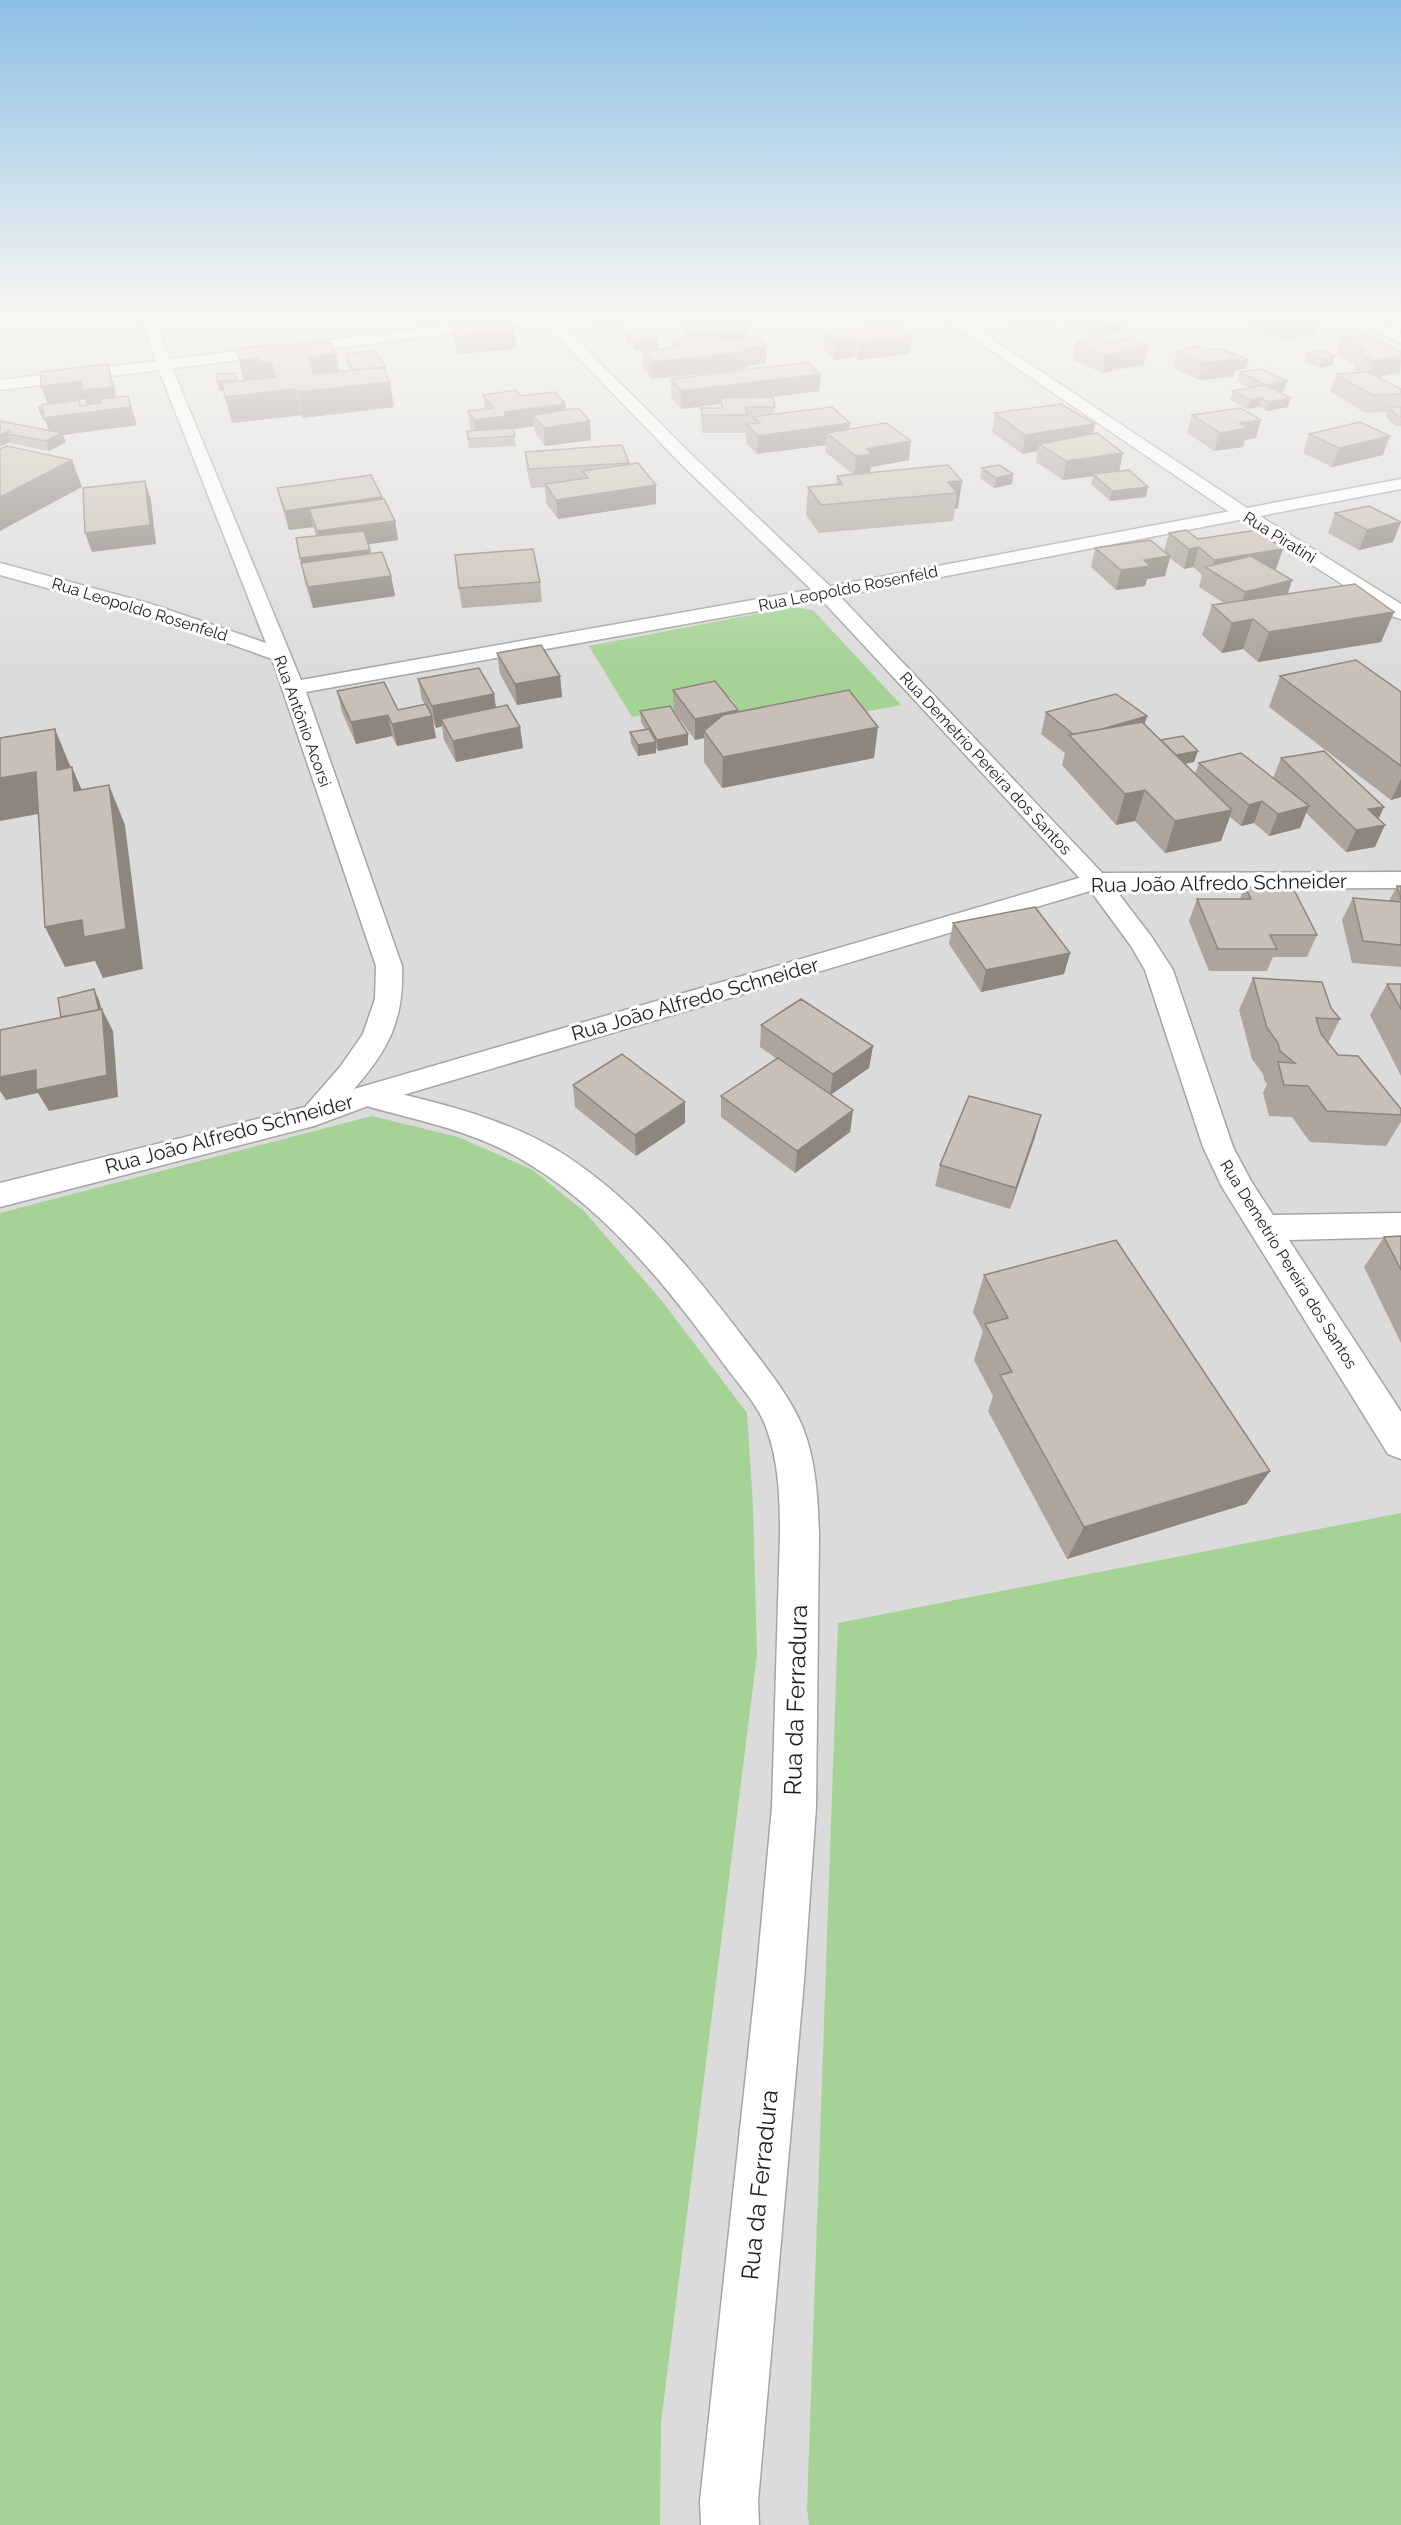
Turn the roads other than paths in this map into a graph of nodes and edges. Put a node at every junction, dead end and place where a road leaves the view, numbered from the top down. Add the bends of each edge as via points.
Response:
1 (192, 436) edge
2 (663, 436) edge
3 (1127, 436) edge
4 (1401, 484) edge
5 (1241, 512) junction
6 (0, 569) edge
7 (826, 593) junction
8 (1401, 613) edge
9 (279, 655) junction
10 (294, 688) junction
11 (1401, 880) edge
12 (1096, 881) junction
13 (366, 1096) junction
14 (314, 1115) junction
15 (0, 1196) edge
16 (1401, 1226) edge
17 (1264, 1228) junction
18 (1401, 1443) edge
19 (730, 2525) edge

1 - 9 street, Rua Antônio Acorsi
2 - 7 street, Rua Demetrio Pereira dos Santos
3 - 5 street, Rua Piratini
4 - 5 street, Rua Leopoldo Rosenfeld
5 - 7 street, Rua Leopoldo Rosenfeld
5 - 8 street, Rua Piratini
6 - 9 street, Rua Leopoldo Rosenfeld via 218,630
7 - 10 street, Rua Leopoldo Rosenfeld
7 - 12 street, Rua Demetrio Pereira dos Santos
9 - 10 street, Rua Antônio Acorsi
10 - 14 street, Rua Antônio Acorsi via 389,966 388,1002 378,1031 360,1065
11 - 12 street, Rua João Alfredo Schneider
12 - 13 street, Rua João Alfredo Schneider
12 - 17 street, Rua Demetrio Pereira dos Santos via 1159,970 1218,1147
13 - 14 street, Rua João Alfredo Schneider
13 - 19 street, Rua da Ferradura via 487,1131 530,1150 580,1183 691,1295 776,1409 789,1445 797,1481 800,1533 794,1803 770,2101 743,2339
14 - 15 street, Rua João Alfredo Schneider
16 - 17 street
17 - 18 street, Rua Demetrio Pereira dos Santos

